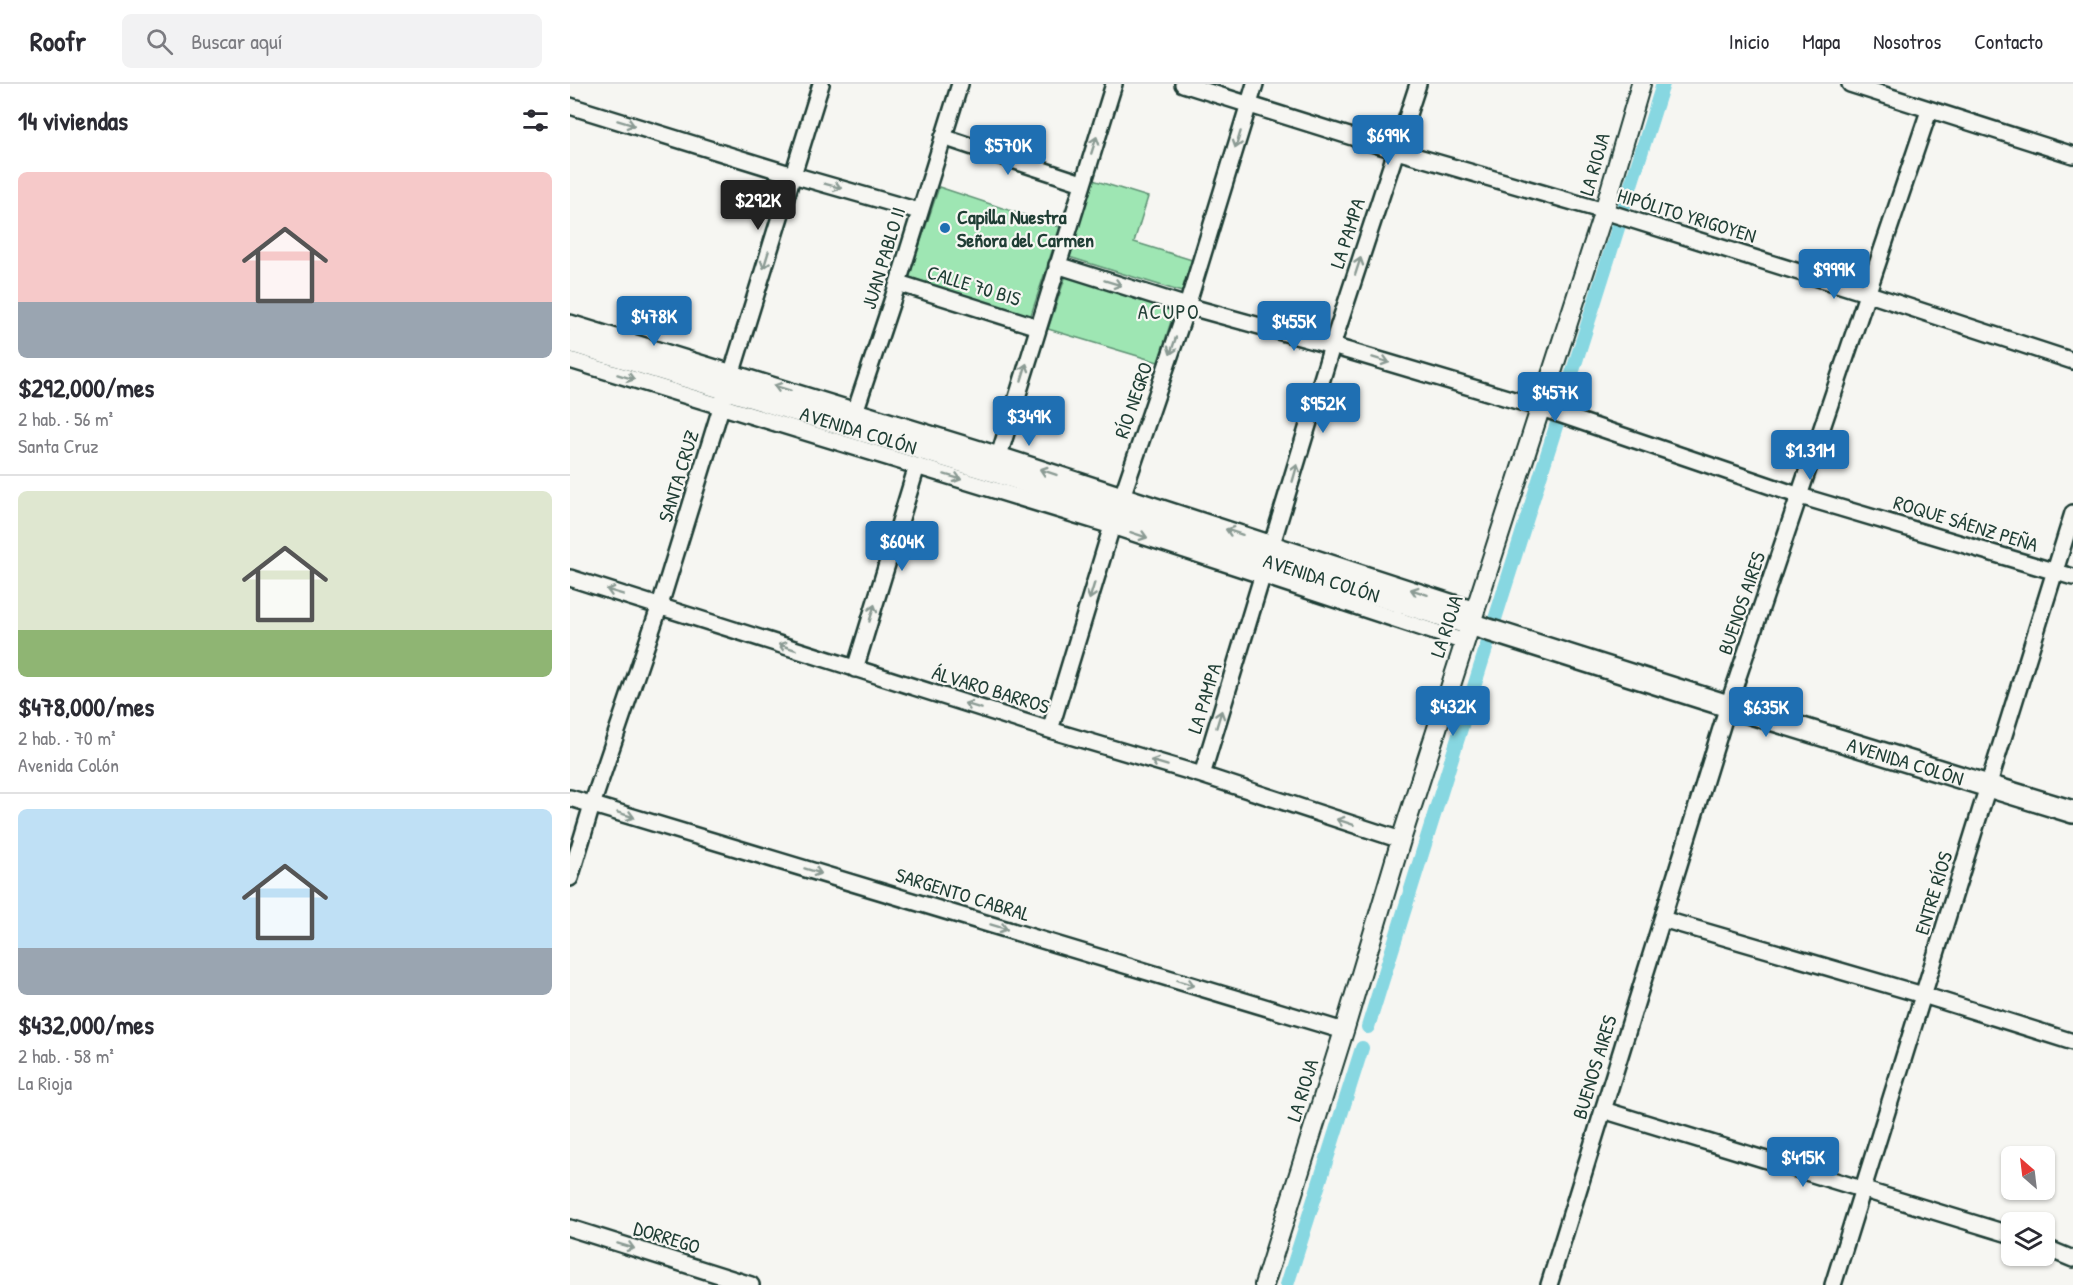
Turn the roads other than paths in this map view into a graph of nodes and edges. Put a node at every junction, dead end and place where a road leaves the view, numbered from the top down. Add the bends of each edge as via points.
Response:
1 (821, 84) edge
2 (960, 84) edge
3 (1114, 84) edge
4 (1183, 84) edge
5 (1255, 84) edge
6 (1418, 84) edge
7 (1641, 84) edge
8 (1850, 84) edge
9 (1249, 104) junction
10 (570, 106) edge
11 (1929, 111) junction
12 (943, 138) junction
13 (1396, 151) junction
14 (2073, 155) edge
15 (793, 175) junction
16 (1082, 183) junction
17 (919, 211) junction
18 (1604, 211) junction
19 (1057, 266) junction
20 (898, 283) junction
21 (1866, 293) junction
22 (1187, 306) junction
23 (570, 323) edge
24 (1038, 327) junction
25 (570, 341) edge
26 (1332, 346) junction
27 (570, 360) edge
28 (2073, 361) edge
29 (726, 390) junction
30 (1541, 408) junction
31 (850, 427) junction
32 (917, 466) junction
33 (994, 471) junction
34 (1800, 496) junction
35 (1117, 511) junction
36 (2073, 513) edge
37 (1268, 560) junction
38 (2055, 571) junction
39 (2073, 577) edge
40 (570, 578) edge
41 (660, 605) junction
42 (1470, 625) junction
43 (855, 669) junction
44 (1728, 706) junction
45 (1050, 730) junction
46 (1202, 775) junction
47 (1988, 787) junction
48 (570, 798) edge
49 (592, 805) junction
50 (2073, 812) edge
51 (1401, 840) junction
52 (570, 878) edge
53 (1662, 919) junction
54 (1923, 995) junction
55 (1344, 1031) junction
56 (2073, 1042) edge
57 (1603, 1110) junction
58 (1863, 1190) junction
59 (570, 1228) edge
60 (2001, 1232) edge
61 (2055, 1252) edge
62 (2073, 1259) edge
63 (751, 1285) edge
64 (1264, 1285) edge
65 (1549, 1285) edge
66 (1833, 1285) edge

1 - 15 street, SANTA CRUZ
2 - 12 street, JUAN PABLO II
16 -> 3 street
4 - 9 street, HIPÓLITO YRIGOYEN
5 - 9 street, RÍO NEGRO
6 - 13 street, LA PAMPA
7 - 18 street, LA RIOJA
8 - 11 street
9 - 13 street, HIPÓLITO YRIGOYEN
9 -> 22 street, RÍO NEGRO
10 -> 15 street
11 - 14 street
11 - 21 street, BUENOS AIRES
12 - 16 street
12 - 17 street, JUAN PABLO II
13 - 18 street, HIPÓLITO YRIGOYEN
26 -> 13 street, LA PAMPA
15 -> 17 street
15 -> 29 street, SANTA CRUZ
16 - 19 street
17 - 20 street, JUAN PABLO II
18 - 21 street, HIPÓLITO YRIGOYEN
18 - 30 street, LA RIOJA
19 -> 22 street, ROQUE SÁENZ PEÑA
19 - 24 street
20 - 24 street, CALLE 70 BIS
20 - 31 street, JUAN PABLO II
21 - 28 street, HIPÓLITO YRIGOYEN
21 - 34 street, BUENOS AIRES
22 - 26 street, ROQUE SÁENZ PEÑA
22 -> 35 street, RÍO NEGRO
23 - 29 street, AVENIDA COLÓN
33 -> 24 street
25 - 29 main road, AVENIDA COLÓN
26 -> 30 street, ROQUE SÁENZ PEÑA
37 -> 26 street, LA PAMPA
27 -> 29 street, AVENIDA COLÓN
29 - 31 main road, AVENIDA COLÓN
29 - 41 street, SANTA CRUZ
30 - 34 street, ROQUE SÁENZ PEÑA
30 - 42 street, LA RIOJA
31 - 32 street, AVENIDA COLÓN
31 - 33 main road, AVENIDA COLÓN
32 -> 33 street, AVENIDA COLÓN
43 -> 32 street
33 - 35 main road, AVENIDA COLÓN
34 - 38 street, ROQUE SÁENZ PEÑA
34 - 44 street, BUENOS AIRES
35 - 37 main road, AVENIDA COLÓN
35 -> 45 street, RÍO NEGRO
36 - 38 street, ENTRE RÍOS
37 - 42 main road, AVENIDA COLÓN
46 -> 37 street, LA PAMPA
38 - 39 street, ROQUE SÁENZ PEÑA
38 - 47 street, ENTRE RÍOS
41 -> 40 street, ÁLVARO BARROS
43 -> 41 street, ÁLVARO BARROS
41 - 49 street, SANTA CRUZ
42 - 44 main road, AVENIDA COLÓN
42 - 51 street, LA RIOJA
45 -> 43 street, ÁLVARO BARROS
44 - 47 main road, AVENIDA COLÓN
44 - 53 street, BUENOS AIRES
46 -> 45 street, ÁLVARO BARROS
51 -> 46 street, ÁLVARO BARROS
47 - 50 main road, AVENIDA COLÓN
47 - 54 street, ENTRE RÍOS
48 - 49 street, SARGENTO CABRAL
49 - 52 street, SANTA CRUZ
49 -> 55 street, SARGENTO CABRAL
51 - 55 street, LA RIOJA
53 - 54 street
53 - 57 street, BUENOS AIRES
54 - 56 street
54 - 58 street, ENTRE RÍOS
55 - 64 street, LA RIOJA
57 - 58 street
57 - 65 street, BUENOS AIRES
58 - 60 street
58 - 66 street, ENTRE RÍOS
59 -> 63 street, DORREGO
61 - 62 street

